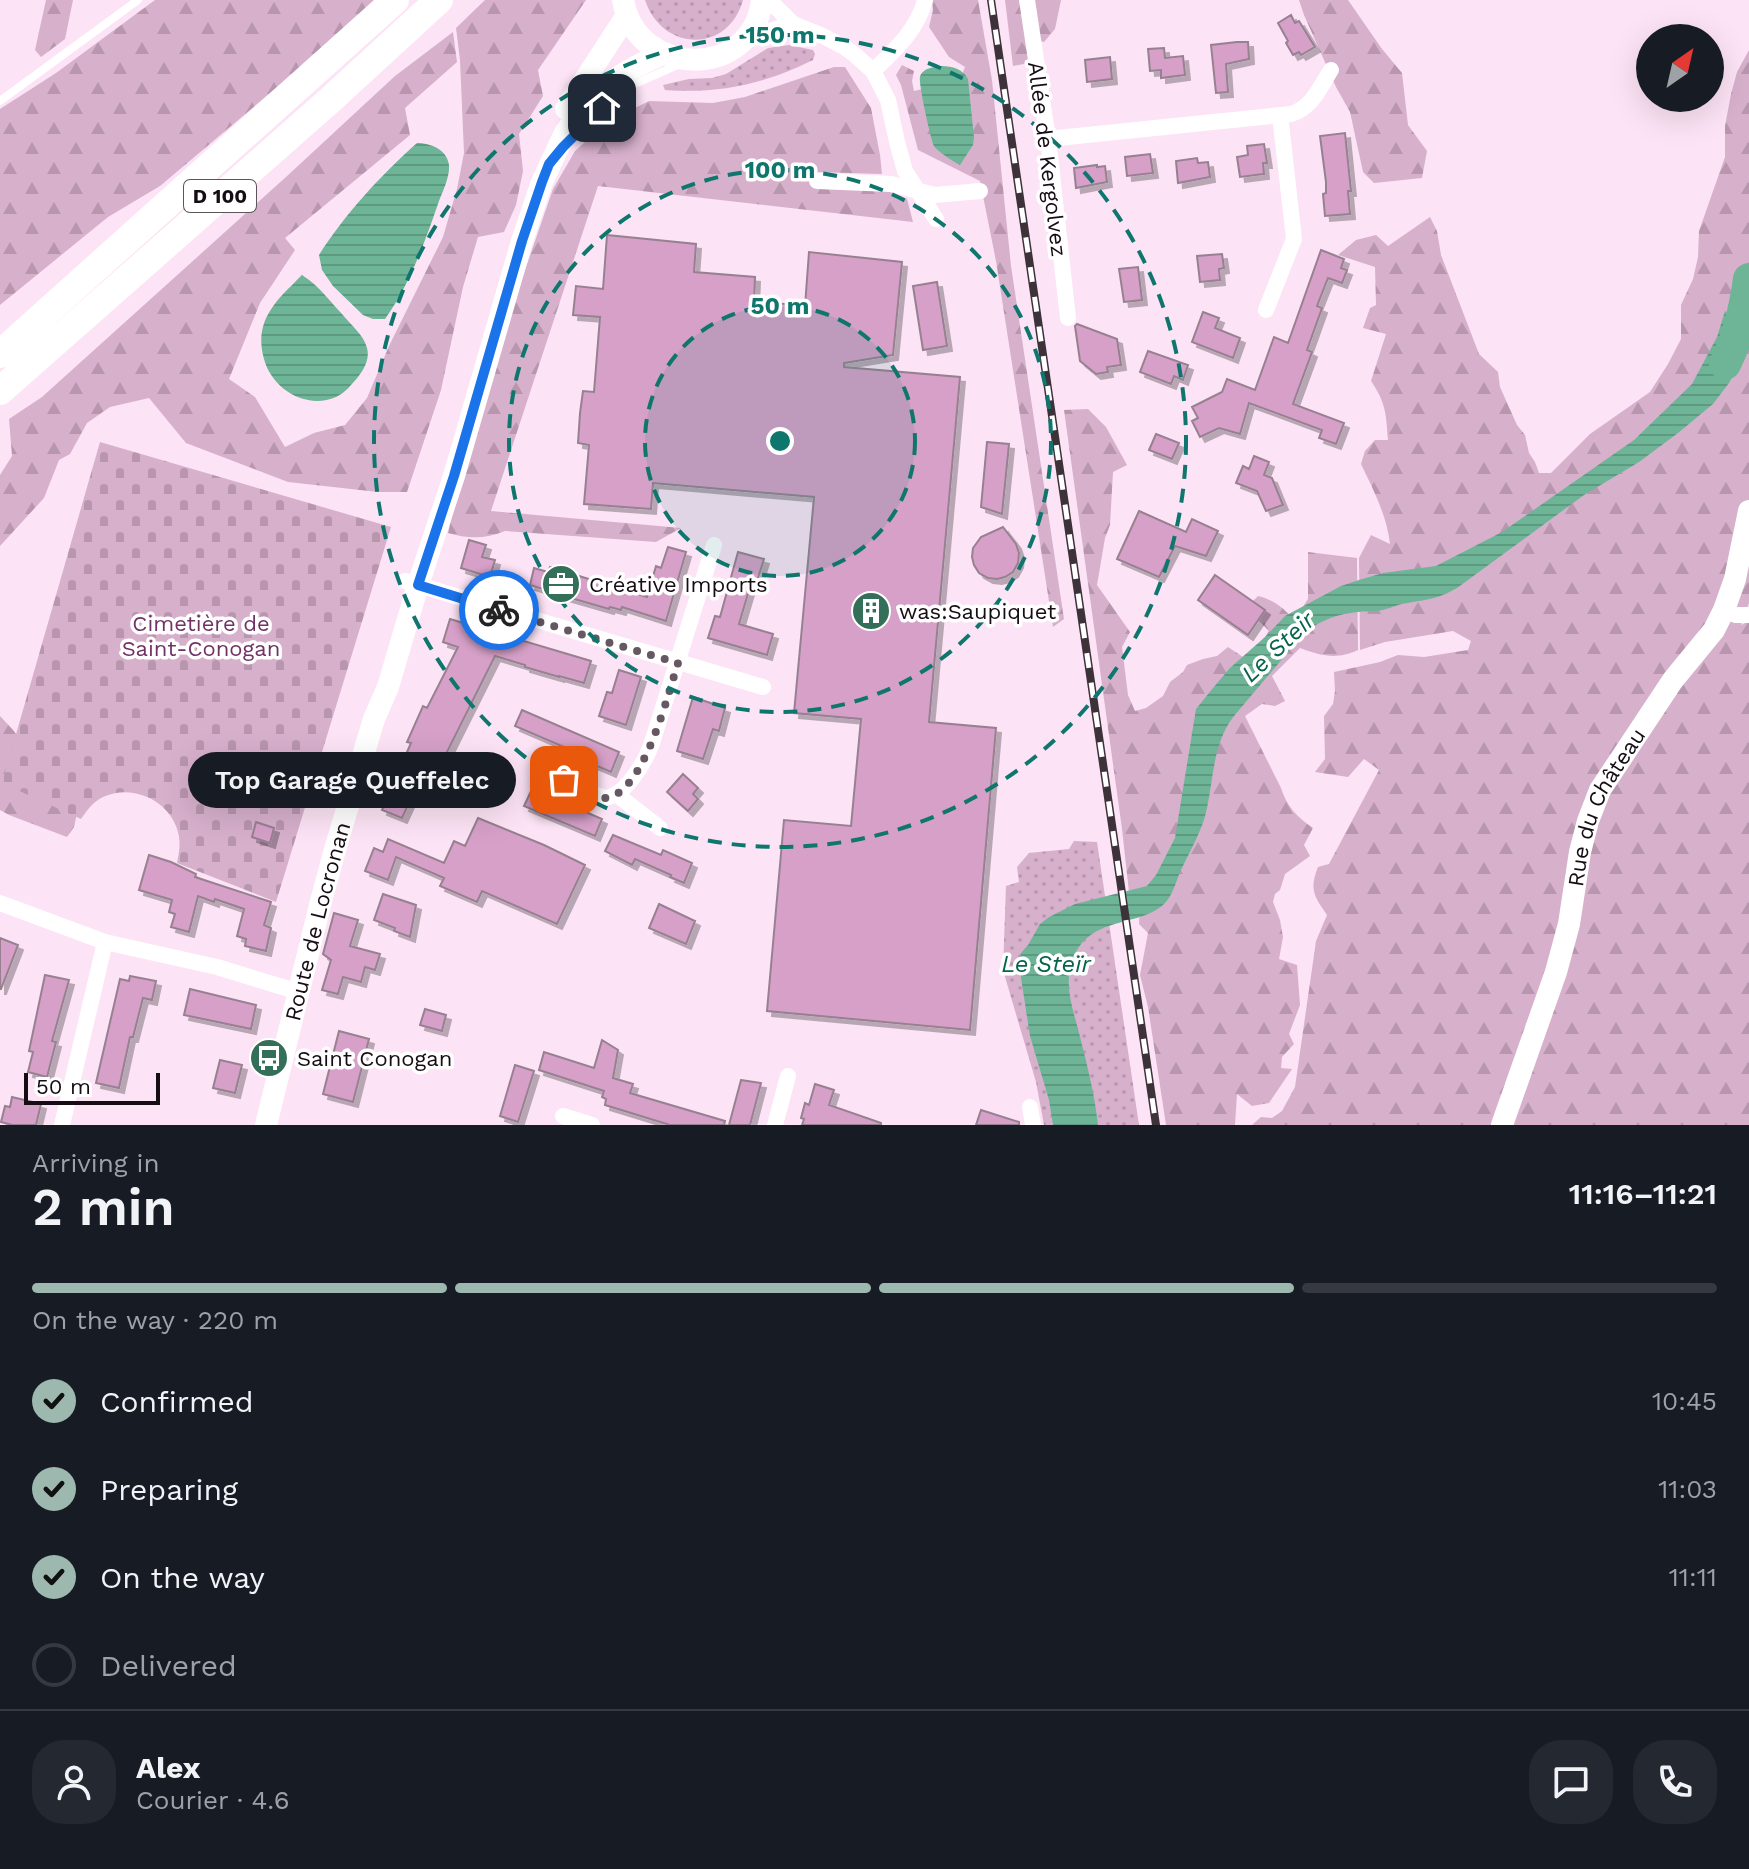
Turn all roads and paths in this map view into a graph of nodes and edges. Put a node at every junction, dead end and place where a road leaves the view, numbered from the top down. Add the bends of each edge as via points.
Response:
1 (138, 0) edge
2 (395, 0) edge
3 (439, 0) edge
4 (762, 0) edge
5 (769, 0) edge
6 (925, 0) edge
7 (1027, 0) edge
8 (625, 8) edge
9 (793, 24) junction
10 (745, 38) junction
11 (662, 54) junction
12 (689, 61) junction
13 (1331, 70) dead end
14 (873, 71) junction
15 (0, 101) edge
16 (1280, 115) junction
17 (1048, 139) junction
18 (549, 164) junction
19 (817, 181) dead end
20 (916, 189) junction
21 (980, 191) dead end
22 (936, 219) dead end
23 (1266, 310) dead end
24 (1068, 318) dead end
25 (0, 354) edge
26 (0, 391) edge
27 (1749, 511) edge
28 (714, 545) dead end
29 (412, 583) junction
30 (1724, 610) junction
31 (1749, 615) edge
32 (678, 663) junction
33 (763, 687) dead end
34 (544, 772) dead end
35 (616, 794) junction
36 (660, 828) dead end
37 (0, 903) edge
38 (105, 942) junction
39 (299, 992) junction
40 (788, 1076) dead end
41 (1030, 1107) dead end
42 (563, 1116) dead end
43 (62, 1125) edge
44 (266, 1125) edge
45 (592, 1125) edge
46 (775, 1125) edge
47 (1033, 1125) edge
48 (1502, 1125) edge

1 - 15 lane
2 - 25 highway, D 100
3 - 26 highway, D 100
4 - 10 main road
5 - 9 street
6 - 14 street via 912,28
7 - 17 street, Allée de Kergolvez
8 - 11 main road via 635,31
8 - 29 main road, Route de Locronan via 530,180
9 - 10 street
9 - 14 street via 844,47
10 - 12 main road via 719,56
11 - 12 main road
11 - 18 main road, Route de Locronan via 597,92 570,125
12 - 18 lane, Route de Locronan via 616,96
13 - 16 street via 1303,110
14 - 20 street via 888,100 905,171
16 - 17 street
16 - 23 street via 1294,239
17 - 24 street, Allée de Kergolvez
18 - 29 main road, Route de Locronan via 454,476
19 - 20 street
20 - 21 street via 944,195
20 - 22 street
27 - 30 main road, Rue du Château
28 - 32 street
29 - 32 street
29 - 39 main road, Route de Locronan via 388,687 331,865
30 - 31 street
30 - 48 main road, Rue du Château via 1600,790 1580,852 1556,972
32 - 33 street
32 - 35 street via 646,758
34 - 35 street via 604,798
35 - 36 street
37 - 38 street
38 - 39 street
38 - 43 street
39 - 44 main road, Route de Locronan
40 - 46 street
41 - 47 street
42 - 45 street

